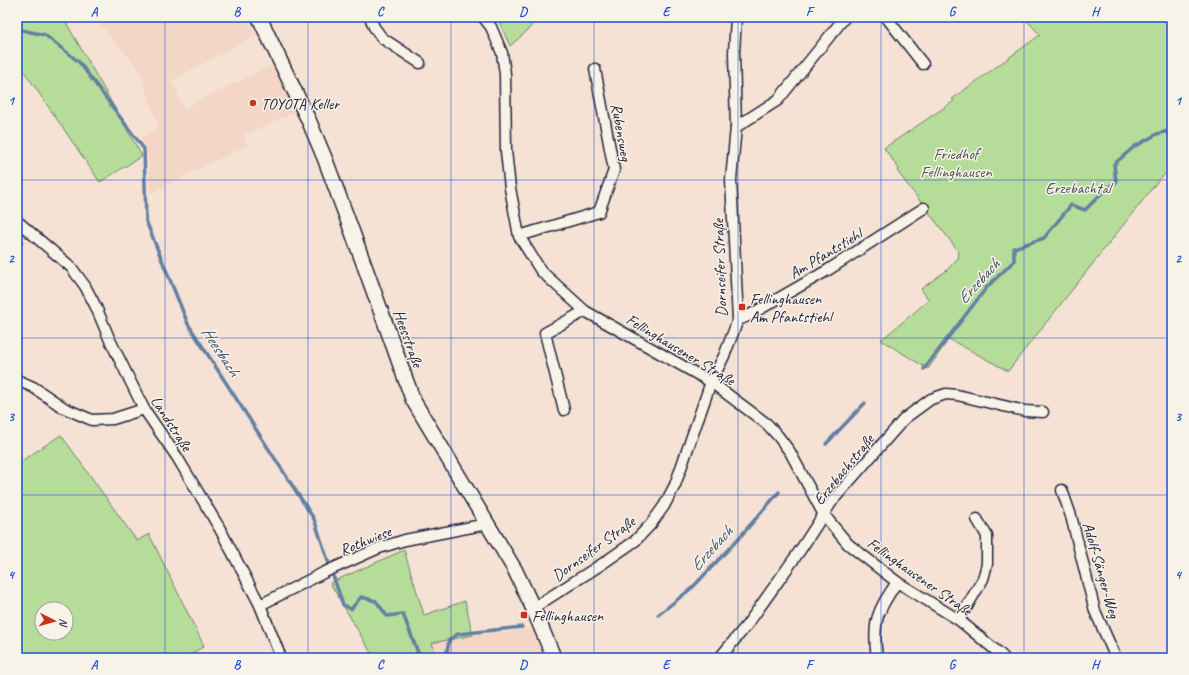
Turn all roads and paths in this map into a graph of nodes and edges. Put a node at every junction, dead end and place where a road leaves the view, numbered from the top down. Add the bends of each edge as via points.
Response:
1 (259, 17) edge
2 (370, 17) edge
3 (483, 17) edge
4 (736, 17) edge
5 (845, 17) edge
6 (886, 17) edge
7 (420, 64) dead end
8 (923, 64) dead end
9 (595, 68) dead end
10 (736, 127) junction
11 (924, 208) dead end
12 (17, 221) edge
13 (519, 236) junction
14 (585, 311) junction
15 (738, 320) junction
16 (17, 380) edge
17 (711, 382) junction
18 (144, 410) junction
19 (564, 410) dead end
20 (1043, 412) dead end
21 (1062, 490) dead end
22 (824, 516) junction
23 (977, 519) dead end
24 (488, 524) junction
25 (897, 582) junction
26 (260, 605) junction
27 (534, 608) junction
28 (959, 620) junction
29 (281, 658) edge
30 (554, 658) edge
31 (719, 658) edge
32 (877, 658) edge
33 (1004, 658) edge
34 (1116, 658) edge

1 - 24 main road, Heesstraße via 322,153 413,400
2 - 7 street via 382,38
3 - 13 street, Fellinghausener Straße via 491,27 502,53 505,74 506,151
4 - 10 street, Dornseifer Straße
5 - 10 street via 778,100
6 - 8 street
9 - 13 street, Rubensweg via 614,170 599,212
10 - 15 street, Dornseifer Straße via 731,180
11 - 15 street, Am Pfantstiehl via 828,270
12 - 18 street, Landstraße via 71,267 85,286
13 - 14 street, Fellinghausener Straße via 541,271
14 - 17 street, Fellinghausener Straße
14 - 19 street via 545,333
15 - 17 street, Dornseifer Straße
16 - 18 street via 33,387 64,408 92,420 113,419
17 - 22 street, Fellinghausener Straße via 767,424 778,436 790,452
17 - 27 street, Dornseifer Straße via 675,485 651,524 634,541
18 - 26 street, Landstraße via 177,457 220,529
20 - 22 street, Erzebachstraße via 1025,411 957,395 946,394 931,399 906,418 833,500
21 - 34 street, Adolf-Sänger-Weg via 1095,611
22 - 25 street, Fellinghausener Straße via 848,544
22 - 31 street, Erzebachstraße via 747,625
23 - 28 street via 987,536 987,564 983,580
24 - 26 street, Rothwiese via 405,540 379,548
24 - 27 main road, Heesstraße
25 - 28 street, Fellinghausener Straße
25 - 32 street via 880,609 875,625
26 - 29 street, Landstraße
27 - 30 main road, Heesstraße
28 - 33 street, Fellinghausener Straße

